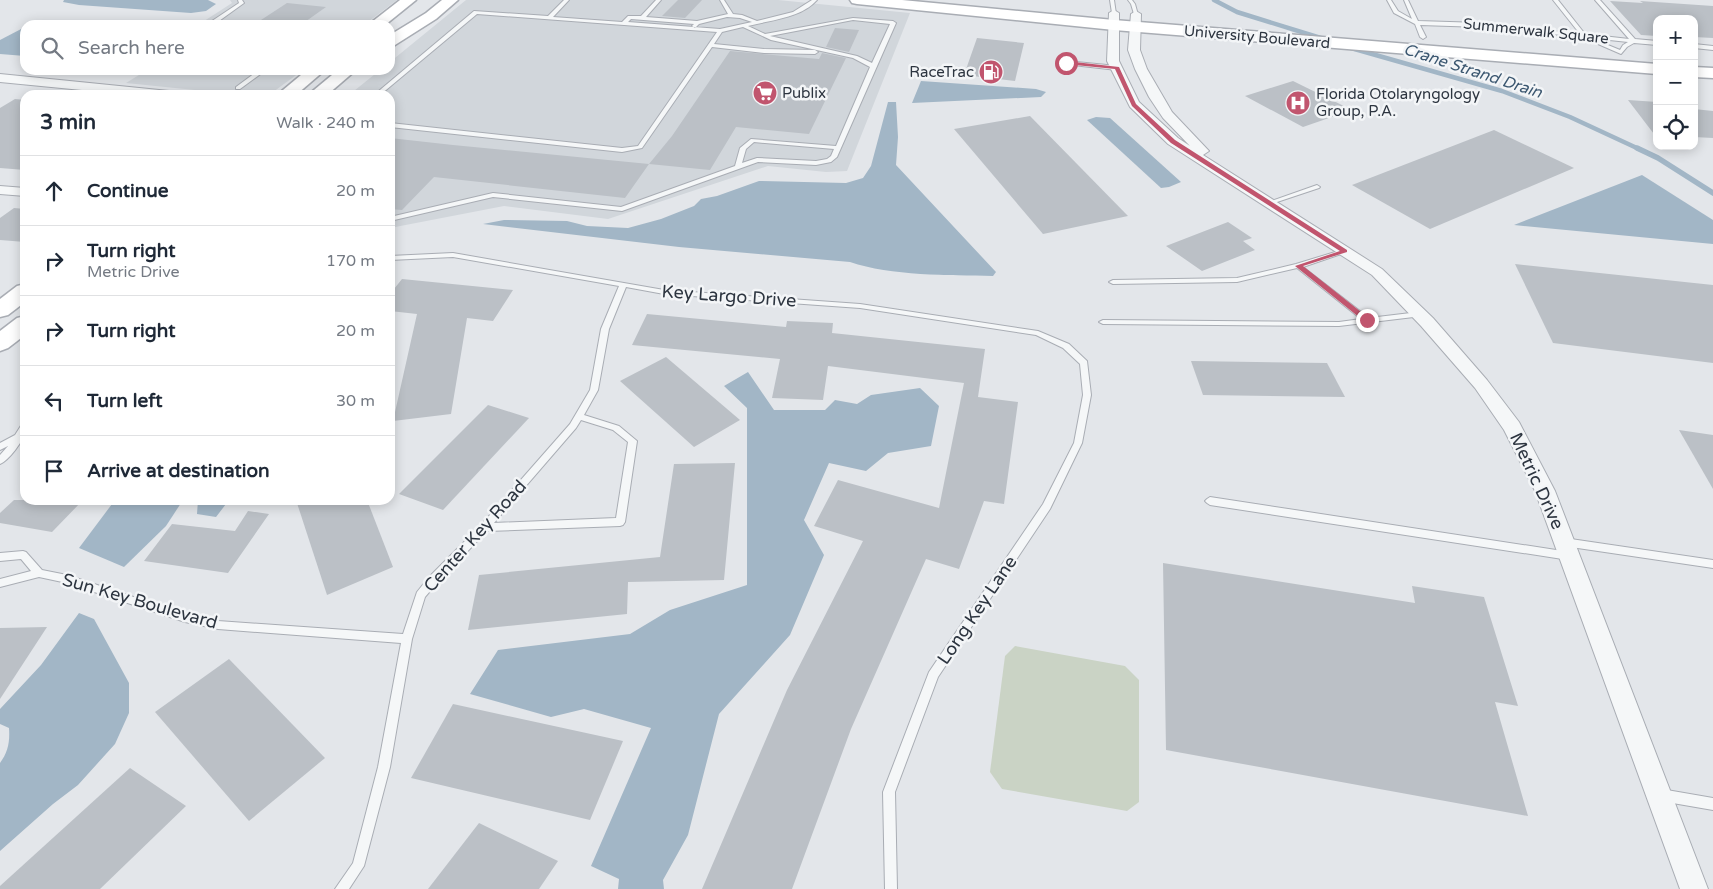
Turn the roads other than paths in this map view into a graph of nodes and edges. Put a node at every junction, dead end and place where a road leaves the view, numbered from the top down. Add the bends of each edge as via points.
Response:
1 (240, 0) edge
2 (409, 0) edge
3 (438, 0) edge
4 (451, 0) edge
5 (567, 0) edge
6 (659, 0) edge
7 (722, 0) edge
8 (815, 0) edge
9 (857, 0) edge
10 (990, 0) edge
11 (1130, 0) edge
12 (1389, 0) edge
13 (1406, 0) edge
14 (1555, 0) edge
15 (1597, 0) edge
16 (1113, 12) edge
17 (731, 15) junction
18 (549, 18) junction
19 (642, 18) junction
20 (217, 20) edge
21 (383, 20) edge
22 (1136, 20) junction
23 (756, 22) junction
24 (697, 23) junction
25 (623, 24) junction
26 (742, 25) junction
27 (693, 29) junction
28 (1419, 30) junction
29 (720, 31) junction
30 (395, 34) edge
31 (766, 35) junction
32 (1585, 37) junction
33 (395, 39) edge
34 (1634, 41) junction
35 (1653, 43) edge
36 (710, 45) junction
37 (1698, 46) edge
38 (1713, 48) edge
39 (832, 52) junction
40 (1621, 52) junction
41 (1653, 55) edge
42 (1698, 58) edge
43 (1713, 60) edge
44 (1066, 63) dead end
45 (873, 66) junction
46 (1634, 67) junction
47 (1117, 68) junction
48 (1653, 69) edge
49 (1698, 72) edge
50 (1713, 74) edge
51 (256, 75) edge
52 (311, 75) edge
53 (324, 75) edge
54 (342, 75) edge
55 (0, 78) edge
56 (238, 88) dead end
57 (119, 90) edge
58 (292, 90) edge
59 (306, 90) edge
60 (322, 90) edge
61 (383, 90) edge
62 (1159, 102) junction
63 (1134, 104) junction
64 (395, 126) edge
65 (838, 148) junction
66 (738, 168) junction
67 (1232, 180) junction
68 (1317, 187) dead end
69 (0, 190) edge
70 (20, 192) edge
71 (1269, 203) junction
72 (395, 218) edge
73 (1345, 251) junction
74 (395, 258) edge
75 (1298, 266) junction
76 (1113, 282) dead end
77 (623, 286) junction
78 (20, 295) edge
79 (0, 310) edge
80 (1419, 314) junction
81 (20, 316) edge
82 (1367, 320) junction
83 (1104, 322) dead end
84 (20, 327) edge
85 (0, 332) edge
86 (0, 343) edge
87 (1066, 346) joint
88 (578, 416) junction
89 (19, 436) joint
90 (0, 448) edge
91 (0, 461) edge
92 (1210, 501) dead end
93 (485, 527) junction
94 (1567, 549) junction
95 (0, 557) edge
96 (1713, 564) edge
97 (39, 572) junction
98 (0, 583) edge
99 (407, 639) junction
100 (1658, 795) junction
101 (1713, 804) edge
102 (341, 889) edge
103 (891, 889) edge
104 (1694, 889) edge

1 - 20 lane via 242,3
2 - 21 street
3 - 30 street
4 - 33 street
5 - 18 lane
6 - 19 lane
7 - 17 lane
8 - 23 lane via 794,13
9 - 16 street, University Boulevard
10 - 16 street, University Boulevard
11 - 22 lane via 1134,4
12 - 28 lane via 1396,12
13 - 28 lane
14 - 32 lane
15 - 34 lane
16 - 22 street, University Boulevard
16 - 47 street, Metric Drive via 1113,61
17 - 23 lane via 743,15
17 - 24 lane
18 - 25 lane
18 - 61 lane via 476,12
19 - 24 lane
19 - 25 lane via 630,17
22 - 28 street, University Boulevard
22 - 46 street, University Boulevard via 1290,39
22 - 62 street, Metric Drive via 1134,50
23 - 26 lane
24 - 27 lane
25 - 27 lane
26 - 29 lane
26 - 31 lane
27 - 29 lane
28 - 32 lane, Summerwalk Square via 1448,22
28 - 40 street, University Boulevard
29 - 36 lane
31 - 39 lane
31 - 45 lane via 853,20 893,23
32 - 34 lane, Summerwalk Square
32 - 40 lane
34 - 35 lane, Summerwalk Square
34 - 40 lane
36 - 39 lane via 764,51
36 - 64 lane via 640,148 635,150
37 - 38 lane
39 - 45 lane
40 - 41 street, University Boulevard
40 - 46 street
42 - 43 street
44 - 47 lane
45 - 65 lane
46 - 48 street, University Boulevard
47 - 63 street, Metric Drive
49 - 50 street
51 - 56 lane
52 - 58 street
53 - 59 street
54 - 60 street
55 - 57 street
62 - 63 street
62 - 67 street, Metric Drive
63 - 67 street, Metric Drive via 1173,142
65 - 66 lane via 829,161 757,160
65 - 66 lane via 753,140 743,148
66 - 72 lane via 622,209 493,195
67 - 71 street, Metric Drive
68 - 71 lane
69 - 70 street
71 - 73 street, Metric Drive
73 - 75 lane
73 - 80 street, Metric Drive via 1377,272
74 - 77 lane, Key Largo Drive via 452,255
75 - 76 lane via 1237,280
75 - 82 lane
77 - 87 lane, Key Largo Drive via 664,292 860,306 1038,333
77 - 88 lane, Center Key Road via 605,329 594,390
78 - 79 street
80 - 82 lane
80 - 94 street, Metric Drive via 1481,384 1512,427 1545,491
81 - 85 street
82 - 83 lane via 1339,324
84 - 86 street
87 - 103 lane, Long Key Lane via 1084,363 1085,371 1087,395 1078,443 1047,506 933,675 889,792
88 - 93 lane, Center Key Road
88 - 93 lane via 616,428 633,441 620,522
89 - 90 lane
89 - 91 lane
92 - 94 lane
93 - 99 lane, Center Key Road via 421,595
94 - 96 lane
94 - 100 street, Metric Drive
95 - 97 lane, Sun Key Boulevard via 23,555
97 - 98 lane
97 - 99 lane, Sun Key Boulevard via 218,626
99 - 102 lane, Center Key Road via 384,767 358,866
100 - 101 lane
100 - 104 street, Metric Drive

